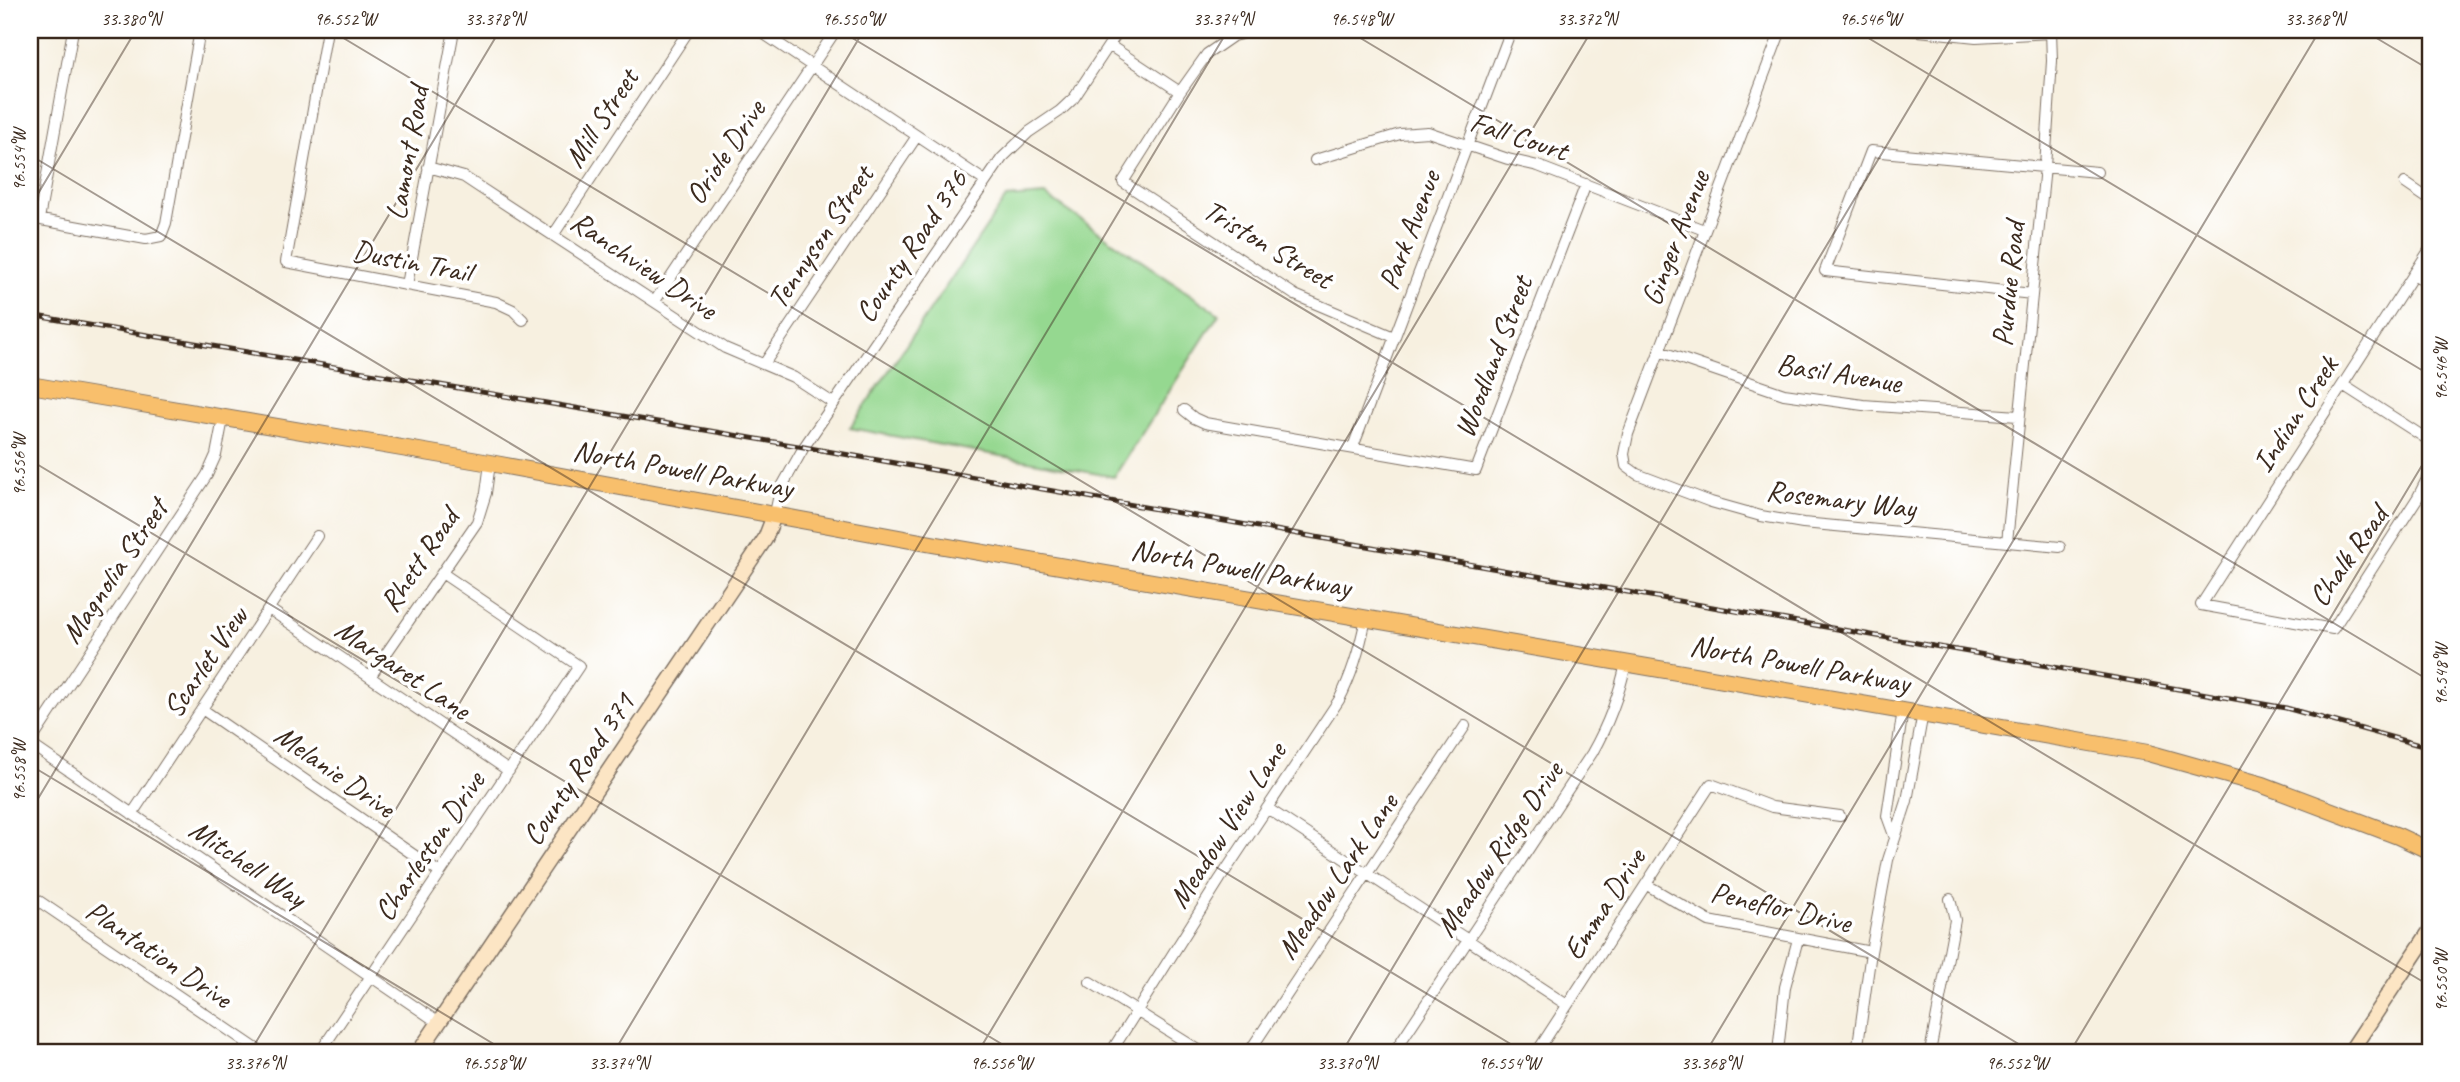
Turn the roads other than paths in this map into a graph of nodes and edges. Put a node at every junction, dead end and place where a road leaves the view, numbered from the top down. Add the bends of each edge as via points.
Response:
1 (73, 30) edge
2 (200, 30) edge
3 (327, 30) edge
4 (454, 30) edge
5 (689, 30) edge
6 (758, 30) edge
7 (836, 30) edge
8 (1119, 30) edge
9 (1256, 30) edge
10 (1511, 30) edge
11 (1781, 30) edge
12 (1909, 30) edge
13 (2051, 31) edge
14 (1109, 45) junction
15 (813, 65) junction
16 (1180, 92) junction
17 (917, 136) junction
18 (1467, 145) junction
19 (1315, 160) dead end
20 (428, 167) junction
21 (2045, 167) junction
22 (2097, 172) dead end
23 (985, 181) junction
24 (2405, 183) dead end
25 (1586, 184) junction
26 (2430, 200) edge
27 (34, 218) edge
28 (1704, 230) junction
29 (554, 234) junction
30 (2430, 249) edge
31 (2413, 275) junction
32 (407, 285) junction
33 (2430, 285) edge
34 (2032, 294) junction
35 (654, 301) junction
36 (523, 320) dead end
37 (1394, 337) junction
38 (1659, 351) junction
39 (764, 365) junction
40 (30, 385) edge
41 (2343, 385) junction
42 (833, 403) junction
43 (1184, 410) dead end
44 (2018, 416) junction
45 (223, 419) junction
46 (2430, 441) edge
47 (1353, 447) junction
48 (491, 463) junction
49 (1626, 466) joint
50 (2430, 474) edge
51 (775, 513) junction
52 (317, 536) dead end
53 (2007, 542) junction
54 (2060, 547) dead end
55 (442, 573) junction
56 (2202, 605) joint
57 (269, 609) junction
58 (1366, 618) junction
59 (1626, 663) junction
60 (370, 677) junction
61 (202, 709) junction
62 (1903, 710) junction
63 (1923, 713) junction
64 (1465, 726) dead end
65 (30, 744) edge
66 (509, 771) junction
67 (1267, 807) junction
68 (132, 814) junction
69 (1840, 816) dead end
70 (1895, 838) junction
71 (2430, 851) edge
72 (440, 873) junction
73 (1367, 874) junction
74 (1647, 885) junction
75 (30, 895) edge
76 (1950, 899) dead end
77 (2430, 931) edge
78 (1469, 939) junction
79 (1798, 939) junction
80 (1871, 952) junction
81 (370, 976) junction
82 (1090, 982) dead end
83 (1567, 1005) junction
84 (1137, 1011) junction
85 (439, 1023) junction
86 (261, 1052) edge
87 (320, 1052) edge
88 (419, 1052) edge
89 (1111, 1052) edge
90 (1202, 1052) edge
91 (1249, 1052) edge
92 (1394, 1052) edge
93 (1537, 1052) edge
94 (1777, 1052) edge
95 (1857, 1052) edge
96 (1930, 1052) edge
97 (2350, 1052) edge

1 - 27 street
2 - 27 street via 161,236 146,239
3 - 32 street, Dustin Trail via 286,262
4 - 20 street, Lamont Road
5 - 29 street, Mill Street
6 - 15 street
7 - 15 street, Oriole Drive
8 - 14 street, County Road 376
9 - 16 street via 1219,44 1197,65
10 - 18 street, Park Avenue
11 - 28 street, Ginger Avenue
12 - 13 street via 1976,37
13 - 21 street, Purdue Road
14 - 16 street
14 - 23 street, County Road 376 via 1073,98 1002,158
15 - 17 street
15 - 35 street, Oriole Drive
16 - 37 street, Triston Street via 1122,182 1287,291
17 - 23 street
17 - 39 street, Tennyson Street
18 - 19 street, Fall Court via 1416,131
18 - 25 street, Fall Court
18 - 37 street, Park Avenue
20 - 29 street, Ranchview Drive via 464,177
20 - 32 street, Lamont Road
21 - 22 street
21 - 34 street, Purdue Road
21 - 34 street via 1871,151 1825,271
23 - 42 street, County Road 376
24 - 26 street
25 - 28 street, Fall Court
25 - 47 street, Woodland Street via 1476,470
28 - 38 street, Ginger Avenue
29 - 35 street, Ranchview Drive
30 - 31 street, Indian Creek
31 - 33 street
31 - 41 street, Indian Creek
32 - 36 street, Dustin Trail via 507,305
34 - 44 street, Purdue Road
35 - 39 street, Ranchview Drive via 724,348
37 - 47 street, Park Avenue
38 - 44 street, Basil Avenue via 1784,394
38 - 49 street, Ginger Avenue via 1628,434
39 - 42 street, Ranchview Drive
40 - 45 main road, North Powell Parkway
41 - 46 street
41 - 56 street, Indian Creek
42 - 51 street, County Road 376 via 780,491
43 - 47 street via 1205,423
44 - 53 street, Purdue Road
45 - 48 main road, North Powell Parkway
45 - 65 street, Magnolia Street via 207,475
48 - 51 main road, North Powell Parkway
48 - 55 street, Rhett Road via 477,522
49 - 53 street, Rosemary Way via 1699,498 1760,516
50 - 56 street, Chalk Road via 2333,629
51 - 58 main road, North Powell Parkway
51 - 85 street, County Road 371 via 765,539
52 - 57 street, Scarlet View
53 - 54 street, Rosemary Way
55 - 60 street, Rhett Road
55 - 66 street, Charleston Drive via 579,666
57 - 60 street, Margaret Lane
57 - 61 street, Scarlet View
58 - 59 main road, North Powell Parkway
58 - 67 street, Meadow View Lane via 1359,655 1339,701
59 - 62 main road, North Powell Parkway
59 - 78 street, Meadow Ridge Drive via 1608,725
60 - 66 street, Margaret Lane
61 - 68 street, Scarlet View
61 - 72 street, Melanie Drive
62 - 63 main road, North Powell Parkway
62 - 70 street via 1887,817
63 - 70 street via 1908,801
63 - 71 main road, North Powell Parkway via 2148,754 2222,773 2358,820
64 - 73 street, Meadow Lark Lane
65 - 68 street, Mitchell Way
66 - 72 street, Charleston Drive
67 - 73 street
67 - 84 street, Meadow View Lane
68 - 81 street, Mitchell Way
69 - 74 street, Emma Drive via 1772,807 1711,784
70 - 80 street
72 - 81 street, Charleston Drive
73 - 78 street
73 - 91 street, Meadow Lark Lane
74 - 79 street, Peneflor Drive via 1709,921
74 - 83 street, Emma Drive
75 - 86 street, Plantation Drive
76 - 96 street via 1955,920
77 - 97 street
78 - 83 street
78 - 92 street, Meadow Ridge Drive
79 - 80 street, Peneflor Drive
79 - 94 street via 1784,987
80 - 95 street
81 - 85 street, Mitchell Way
81 - 87 street, Charleston Drive
82 - 84 street
83 - 93 street, Emma Drive
84 - 89 street, Meadow View Lane
84 - 90 street
85 - 88 street, County Road 371

